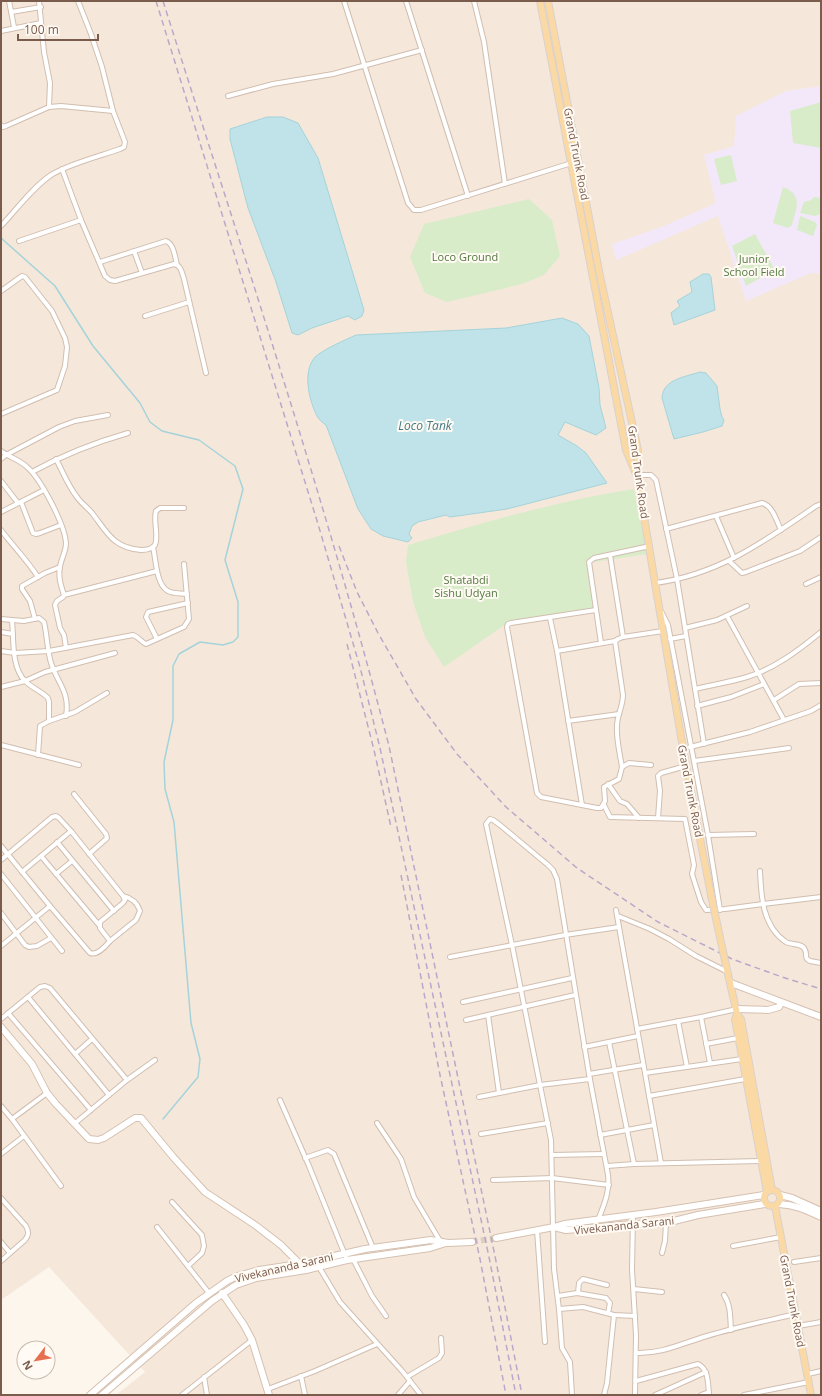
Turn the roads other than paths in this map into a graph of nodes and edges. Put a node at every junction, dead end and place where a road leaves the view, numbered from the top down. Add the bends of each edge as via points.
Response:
1 (9, 1) edge
2 (40, 1) edge
3 (78, 1) edge
4 (344, 1) edge
5 (406, 1) edge
6 (474, 1) edge
7 (540, 1) edge
8 (548, 1) edge
9 (41, 7) junction
10 (11, 12) junction
11 (41, 23) junction
12 (14, 28) junction
13 (1, 31) edge
14 (422, 50) junction
15 (364, 67) junction
16 (228, 96) dead end
17 (49, 107) junction
18 (113, 111) junction
19 (1, 125) edge
20 (578, 161) junction
21 (571, 163) junction
22 (62, 169) junction
23 (505, 184) junction
24 (468, 196) junction
25 (81, 220) junction
26 (2, 225) edge
27 (19, 241) dead end
28 (134, 251) junction
29 (100, 262) junction
30 (177, 265) junction
31 (142, 273) junction
32 (1, 291) edge
33 (189, 302) junction
34 (145, 316) dead end
35 (206, 373) dead end
36 (1, 414) edge
37 (108, 415) dead end
38 (128, 433) dead end
39 (1, 451) edge
40 (6, 455) junction
41 (1, 459) edge
42 (56, 459) junction
43 (32, 472) junction
44 (637, 475) junction
45 (1, 481) edge
46 (44, 490) junction
47 (20, 502) junction
48 (821, 504) edge
49 (184, 508) dead end
50 (1, 512) edge
51 (716, 516) junction
52 (61, 525) junction
53 (666, 529) junction
54 (1, 530) edge
55 (781, 530) junction
56 (821, 537) edge
57 (650, 546) junction
58 (153, 547) junction
59 (610, 555) junction
60 (732, 559) junction
61 (184, 564) dead end
62 (60, 567) junction
63 (157, 571) junction
64 (38, 577) junction
65 (821, 577) edge
66 (677, 579) junction
67 (655, 583) junction
68 (806, 584) dead end
69 (187, 594) junction
70 (64, 595) junction
71 (188, 603) junction
72 (747, 606) dead end
73 (659, 607) junction
74 (596, 610) junction
75 (727, 616) junction
76 (35, 618) junction
77 (550, 618) junction
78 (1, 619) edge
79 (12, 621) junction
80 (685, 628) junction
81 (663, 630) junction
82 (1, 632) edge
83 (821, 633) edge
84 (14, 634) junction
85 (686, 636) junction
86 (623, 637) junction
87 (157, 639) junction
88 (670, 639) junction
89 (615, 641) junction
90 (601, 643) junction
91 (66, 648) junction
92 (1, 651) edge
93 (49, 651) junction
94 (557, 651) junction
95 (115, 653) dead end
96 (15, 654) junction
97 (54, 670) junction
98 (758, 673) junction
99 (25, 681) junction
100 (821, 683) edge
101 (764, 684) junction
102 (1, 687) edge
103 (695, 689) junction
104 (107, 693) dead end
105 (774, 700) junction
106 (821, 705) edge
107 (697, 706) junction
108 (619, 714) junction
109 (66, 716) junction
110 (49, 720) junction
111 (784, 720) junction
112 (568, 721) junction
113 (704, 744) junction
114 (1, 745) edge
115 (690, 747) junction
116 (789, 748) dead end
117 (38, 755) junction
118 (694, 761) junction
119 (79, 765) dead end
120 (651, 765) dead end
121 (686, 766) junction
122 (622, 767) junction
123 (608, 784) junction
124 (74, 794) dead end
125 (582, 805) junction
126 (604, 805) junction
127 (639, 818) junction
128 (658, 818) junction
129 (71, 831) junction
130 (754, 834) dead end
131 (708, 835) junction
132 (57, 842) junction
133 (1, 846) edge
134 (8, 854) junction
135 (89, 854) junction
136 (41, 856) junction
137 (1, 860) edge
138 (72, 861) junction
139 (760, 871) dead end
140 (22, 872) junction
141 (1, 874) edge
142 (56, 874) junction
143 (123, 896) junction
144 (821, 897) edge
145 (763, 904) junction
146 (50, 906) junction
147 (114, 910) junction
148 (616, 910) dead end
149 (723, 910) junction
150 (1, 913) edge
151 (618, 916) junction
152 (35, 918) junction
153 (99, 925) junction
154 (619, 927) junction
155 (17, 933) junction
156 (565, 935) junction
157 (51, 938) junction
158 (110, 941) junction
159 (512, 944) junction
160 (1, 946) edge
161 (62, 951) dead end
162 (450, 957) dead end
163 (821, 963) edge
164 (727, 967) junction
165 (572, 978) junction
166 (731, 983) junction
167 (521, 990) junction
168 (575, 995) junction
169 (28, 997) junction
170 (463, 1002) dead end
171 (781, 1002) junction
172 (525, 1008) junction
173 (8, 1013) junction
174 (737, 1014) junction
175 (488, 1015) junction
176 (701, 1017) junction
177 (821, 1017) edge
178 (1, 1019) edge
179 (466, 1020) dead end
180 (678, 1021) junction
181 (1, 1027) edge
182 (637, 1029) junction
183 (638, 1036) junction
184 (738, 1038) junction
185 (92, 1039) junction
186 (608, 1042) junction
187 (706, 1044) junction
188 (584, 1047) junction
189 (75, 1054) junction
190 (742, 1059) junction
191 (155, 1060) dead end
192 (710, 1063) junction
193 (643, 1064) junction
194 (687, 1067) junction
195 (614, 1070) junction
196 (645, 1073) junction
197 (589, 1076) junction
198 (127, 1080) junction
199 (745, 1080) junction
200 (540, 1085) junction
201 (47, 1093) junction
202 (499, 1093) junction
203 (109, 1095) junction
204 (649, 1096) junction
205 (479, 1098) dead end
206 (280, 1100) dead end
207 (1, 1106) edge
208 (91, 1110) junction
209 (12, 1119) junction
210 (377, 1123) dead end
211 (548, 1123) junction
212 (74, 1124) junction
213 (654, 1125) junction
214 (627, 1130) junction
215 (481, 1134) dead end
216 (600, 1134) junction
217 (24, 1136) junction
218 (1, 1154) edge
219 (604, 1154) junction
220 (552, 1155) junction
221 (306, 1158) junction
222 (760, 1161) junction
223 (661, 1163) junction
224 (634, 1164) junction
225 (607, 1166) junction
226 (552, 1178) junction
227 (493, 1180) dead end
228 (609, 1185) junction
229 (61, 1186) dead end
230 (768, 1192) junction
231 (780, 1195) junction
232 (1, 1198) edge
233 (172, 1202) dead end
234 (765, 1204) junction
235 (777, 1205) junction
236 (821, 1211) edge
237 (633, 1215) junction
238 (821, 1217) edge
239 (598, 1220) junction
240 (666, 1223) junction
241 (634, 1224) junction
242 (157, 1227) dead end
243 (553, 1227) junction
244 (537, 1230) junction
245 (781, 1237) junction
246 (496, 1238) tunnel mouth
247 (1, 1242) edge
248 (440, 1242) junction
249 (472, 1242) tunnel mouth
250 (448, 1243) junction
251 (733, 1246) dead end
252 (373, 1248) junction
253 (10, 1253) junction
254 (662, 1253) dead end
255 (344, 1254) junction
256 (821, 1258) edge
257 (350, 1260) junction
258 (1, 1261) edge
259 (794, 1262) dead end
260 (299, 1264) junction
261 (188, 1266) junction
262 (319, 1267) junction
263 (306, 1270) junction
264 (607, 1285) dead end
265 (634, 1289) junction
266 (662, 1292) dead end
267 (209, 1293) junction
268 (578, 1293) junction
269 (222, 1294) junction
270 (724, 1295) dead end
271 (558, 1296) junction
272 (559, 1309) junction
273 (608, 1313) junction
274 (614, 1314) junction
275 (796, 1314) junction
276 (386, 1316) dead end
277 (635, 1316) junction
278 (821, 1322) edge
279 (798, 1326) junction
280 (730, 1330) junction
281 (441, 1338) dead end
282 (252, 1340) junction
283 (545, 1342) dead end
284 (377, 1344) junction
285 (636, 1353) junction
286 (821, 1371) edge
287 (116, 1372) junction
288 (706, 1372) junction
289 (808, 1374) junction
290 (301, 1376) junction
291 (204, 1377) junction
292 (122, 1378) junction
293 (408, 1379) junction
294 (636, 1381) junction
295 (809, 1382) junction
296 (269, 1392) edge
297 (709, 1393) edge
298 (763, 1393) edge
299 (90, 1395) edge
300 (102, 1395) edge
301 (182, 1395) edge
302 (207, 1395) edge
303 (305, 1395) edge
304 (398, 1395) edge
305 (421, 1395) edge
306 (572, 1395) edge
307 (604, 1395) edge
308 (636, 1395) edge
309 (655, 1395) edge
310 (701, 1395) edge
311 (744, 1395) edge
312 (811, 1395) edge

1 - 10 street
2 - 9 street
3 - 18 street via 92,34
4 - 15 street
5 - 14 street
6 - 23 street via 484,42
7 - 21 main road
8 - 20 main road, Grand Trunk Road
9 - 10 street
9 - 11 street
10 - 12 street
11 - 12 street
11 - 17 street via 50,84
12 - 13 street
14 - 15 street
14 - 24 street
15 - 16 street via 273,84
15 - 24 street via 411,208 417,211
17 - 18 street
17 - 19 street via 6,126
18 - 22 street via 125,142 124,147
20 - 21 street
20 - 44 main road, Grand Trunk Road via 638,450
21 - 23 street
21 - 44 main road via 626,450
22 - 25 street
22 - 26 street via 44,181
23 - 24 street
25 - 27 street
25 - 29 street
28 - 29 street
28 - 30 street via 166,241 172,245
28 - 31 street
29 - 31 street via 105,276 110,280 115,281
30 - 31 street
30 - 33 street via 184,279
32 - 36 street via 18,278 25,277 56,317 67,347 65,366 57,390
33 - 34 street
33 - 35 street
37 - 40 street via 75,421 59,427
38 - 42 street via 86,446
39 - 40 street
40 - 41 street
40 - 43 street via 27,466
42 - 43 street
42 - 58 street via 75,495 114,541 130,549 142,550
43 - 46 street
44 - 53 street via 651,476 656,480
44 - 57 main road, Grand Trunk Road
45 - 47 street
46 - 47 street
46 - 52 street
47 - 50 street
47 - 52 street via 34,533
48 - 55 street
49 - 58 street via 160,508 156,511 156,539
51 - 53 street
51 - 55 street via 762,503 767,504
51 - 60 street
52 - 62 street via 66,545
53 - 66 street
54 - 64 street
55 - 60 street
56 - 60 street via 800,551 742,573
57 - 59 street
57 - 67 main road, Grand Trunk Road
58 - 63 street
59 - 74 street via 594,558 589,562
59 - 86 street
60 - 66 street
61 - 69 street
62 - 64 street
62 - 70 street via 59,577
63 - 69 street via 160,582 167,591
63 - 70 street
64 - 76 street via 22,586
65 - 68 street
66 - 67 street
66 - 80 street
67 - 73 main road, Grand Trunk Road
69 - 71 street
70 - 91 street via 55,605
71 - 87 street via 187,624
71 - 87 street via 148,612 146,617
72 - 75 street
73 - 81 main road, Grand Trunk Road
73 - 88 street via 668,625
74 - 77 street
74 - 90 street
75 - 80 street
75 - 98 street
76 - 79 street
76 - 93 street via 44,622
77 - 94 street
77 - 125 street via 511,623 506,630 537,793 542,797
78 - 79 street
79 - 84 street
80 - 85 street
81 - 86 street
81 - 121 main road, Grand Trunk Road
82 - 84 street
83 - 98 street via 789,656
84 - 96 street
85 - 88 street
85 - 103 street
86 - 89 street
87 - 91 street via 146,644 138,636 133,635
88 - 115 street
89 - 90 street
89 - 108 street via 623,695
90 - 94 street
91 - 93 street
92 - 96 street
93 - 96 street
93 - 97 street
94 - 112 street
95 - 97 street
96 - 99 street via 16,665
97 - 99 street
97 - 109 street via 66,697
98 - 101 street
98 - 103 street
99 - 102 street
99 - 110 street via 48,698
100 - 105 street via 799,684
101 - 105 street
101 - 107 street via 732,697
103 - 107 street
104 - 109 street
105 - 111 street
106 - 111 street via 812,711
107 - 113 street
108 - 112 street
108 - 122 street via 616,732
109 - 110 street
110 - 117 street via 40,726
111 - 113 street
112 - 125 street
113 - 115 street
114 - 117 street
115 - 118 street
116 - 118 street
117 - 119 street
118 - 131 street
120 - 122 street via 629,763
121 - 128 street via 658,776
121 - 164 main road, Grand Trunk Road, bridge
122 - 123 street via 619,779
123 - 126 street via 604,787
123 - 127 street via 620,801 628,804
124 - 135 street via 107,838
125 - 126 street via 600,808
126 - 127 street via 610,817
127 - 128 street
128 - 149 street via 684,819 694,865 692,874 701,902 706,910
129 - 132 street
129 - 134 street via 59,818 52,817
129 - 135 street
130 - 131 street
131 - 149 street
132 - 136 street
132 - 138 street
133 - 134 street
134 - 137 street
134 - 140 street
135 - 143 street
136 - 140 street
136 - 142 street
138 - 142 street
138 - 147 street
139 - 145 street
140 - 146 street
141 - 152 street
142 - 153 street
143 - 147 street via 125,900
143 - 158 street via 135,902 140,911 139,916
144 - 145 street
145 - 149 street
145 - 163 street via 768,922 782,939 803,947 807,959
146 - 152 street
146 - 158 street via 90,953 97,954
147 - 153 street
148 - 151 street
150 - 155 street
151 - 154 street
151 - 164 street via 650,928 696,956
152 - 155 street
152 - 157 street
153 - 158 street
154 - 156 street
154 - 182 street
155 - 157 street via 29,947 37,946
155 - 160 street
156 - 159 street
156 - 159 street via 558,885 553,870 500,824 490,819 486,824
156 - 165 street
157 - 161 street
159 - 162 street
159 - 167 street
164 - 166 main road, Grand Trunk Road
165 - 167 street
165 - 168 street
166 - 171 street
166 - 174 main road, Grand Trunk Road
167 - 170 street
167 - 172 street
168 - 172 street
168 - 188 street
169 - 173 street
169 - 185 street via 40,987 50,988
169 - 189 street
171 - 174 street via 779,1007
171 - 177 street
172 - 175 street
172 - 200 street
173 - 178 street
173 - 208 street
174 - 176 street
174 - 184 main road
174 - 230 main road
175 - 179 street
175 - 202 street
176 - 180 street
176 - 187 street
180 - 182 street
180 - 194 street
181 - 201 street via 32,1064
182 - 183 street
183 - 186 street
183 - 193 street
184 - 187 street
184 - 190 main road
185 - 189 street
185 - 198 street
186 - 188 street
186 - 195 street
187 - 192 street
188 - 197 street
189 - 203 street
190 - 192 street
190 - 199 main road
191 - 198 street
192 - 194 street
193 - 195 street
193 - 196 street
194 - 196 street
195 - 197 street
195 - 214 street
196 - 204 street
197 - 200 street
197 - 216 street
198 - 203 street
199 - 204 street
199 - 222 main road
200 - 202 street
200 - 211 street
201 - 209 street
201 - 212 street
202 - 205 street
203 - 208 street
204 - 213 street
206 - 221 street
207 - 209 street
208 - 212 street
209 - 217 street
210 - 248 street via 401,1159 414,1197
211 - 215 street
211 - 220 street
212 - 260 street via 89,1139 98,1140 135,1118 141,1118 205,1192 255,1225 281,1245
213 - 214 street
213 - 223 street
214 - 216 street
214 - 224 street
216 - 219 street
217 - 218 street
217 - 229 street
219 - 220 street
219 - 225 street
220 - 226 street
221 - 252 street via 328,1150 334,1154
221 - 255 street
222 - 223 street
222 - 230 main road
223 - 224 street
224 - 225 street
225 - 228 street
226 - 227 street
226 - 228 street
226 - 243 street
228 - 239 street
230 - 231 main road via 778,1192
230 - 234 main road via 764,1199
230 - 237 street, Vivekananda Sarani
231 - 235 main road, Grand Trunk Road
231 - 236 street
232 - 253 street via 29,1231 29,1236
233 - 261 street via 204,1239 202,1253
234 - 235 main road
234 - 240 street, Vivekananda Sarani
235 - 238 street via 793,1205
235 - 245 main road, Grand Trunk Road
237 - 239 street, Vivekananda Sarani
237 - 241 street
239 - 243 street, Vivekananda Sarani
240 - 241 street, Vivekananda Sarani
240 - 254 street
241 - 243 street, Vivekananda Sarani via 566,1230
241 - 265 street
242 - 261 street
243 - 244 street, Vivekananda Sarani
243 - 271 street via 554,1269
244 - 246 street, Vivekananda Sarani
244 - 283 street
245 - 251 street
245 - 275 main road, Grand Trunk Road
247 - 253 street
248 - 250 street, Vivekananda Sarani
248 - 252 street, Vivekananda Sarani via 431,1240
249 - 250 street, Vivekananda Sarani
250 - 257 street, Vivekananda Sarani
252 - 255 street, Vivekananda Sarani
253 - 258 street
255 - 257 street
255 - 260 street, Vivekananda Sarani
256 - 259 street
257 - 262 street, Vivekananda Sarani
257 - 276 street
260 - 263 street
260 - 267 street, Vivekananda Sarani via 244,1274 227,1280
261 - 267 street
262 - 263 street, Vivekananda Sarani
262 - 284 street via 340,1302
263 - 269 street, Vivekananda Sarani via 256,1278 236,1285
264 - 268 street via 583,1279 579,1283
265 - 266 street
265 - 277 street
267 - 287 street, Vivekananda Sarani
268 - 271 street
268 - 273 street via 606,1298 610,1303
269 - 282 street via 244,1324
269 - 292 street, Vivekananda Sarani
270 - 280 street via 728,1300
271 - 272 street
272 - 273 street via 583,1307
272 - 306 street via 562,1348 570,1362
273 - 274 street
274 - 277 street
274 - 307 street
275 - 279 main road, Grand Trunk Road
275 - 280 street
277 - 285 street
278 - 279 street
279 - 289 main road, Grand Trunk Road
280 - 285 street via 660,1352
281 - 293 street via 442,1352 439,1358
282 - 291 street
282 - 296 street
284 - 290 street via 349,1358
284 - 293 street
285 - 294 street
286 - 289 street
287 - 292 street
287 - 299 street, Vivekananda Sarani
288 - 294 street via 703,1366 698,1364
288 - 297 street
288 - 309 street
289 - 295 main road, Grand Trunk Road
290 - 296 street
290 - 303 street
291 - 301 street
291 - 302 street
292 - 300 street, Vivekananda Sarani
293 - 304 street
293 - 305 street
294 - 308 street
295 - 298 street
295 - 312 main road, Grand Trunk Road
297 - 310 street
298 - 311 street

